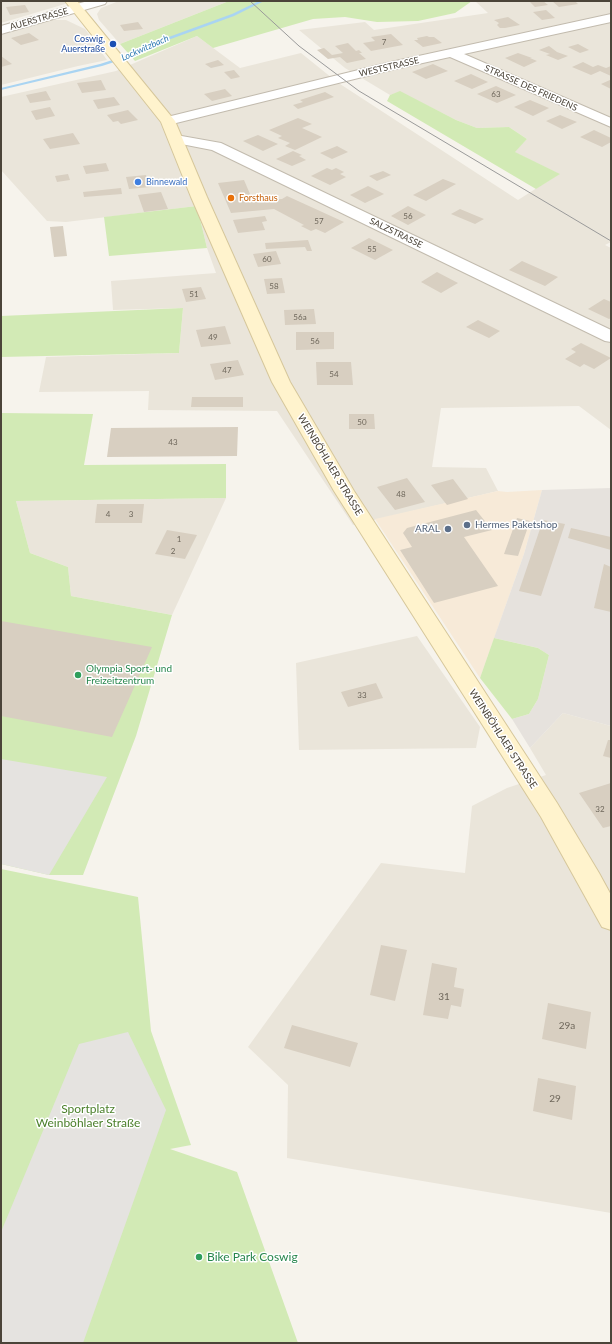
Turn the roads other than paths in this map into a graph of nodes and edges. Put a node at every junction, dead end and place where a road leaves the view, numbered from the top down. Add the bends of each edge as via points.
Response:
1 (101, 1) edge
2 (74, 5) edge
3 (611, 18) edge
4 (1, 30) edge
5 (451, 53) junction
6 (168, 121) junction
7 (611, 123) edge
8 (176, 139) junction
9 (611, 337) edge
10 (611, 919) edge

1 - 2 street, AUERSTRASSE
2 - 4 street, AUERSTRASSE
2 - 6 main road, WEINBÖHLAER STRASSE
3 - 5 street, WESTSTRASSE
5 - 6 street, WESTSTRASSE
5 - 7 street, STRASSE DES FRIEDENS
6 - 8 main road, WEINBÖHLAER STRASSE
8 - 9 street, SALZSTRASSE via 216,146
8 - 10 main road, WEINBÖHLAER STRASSE via 281,382 344,491 549,810

